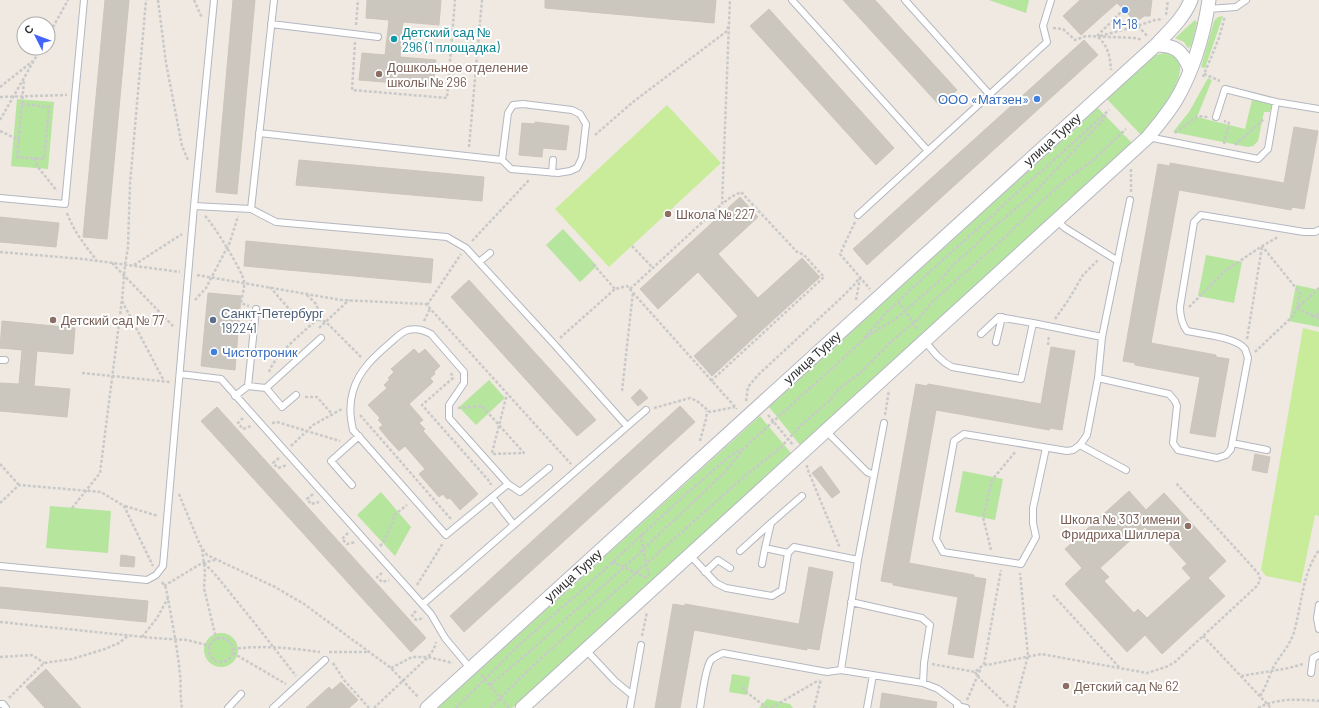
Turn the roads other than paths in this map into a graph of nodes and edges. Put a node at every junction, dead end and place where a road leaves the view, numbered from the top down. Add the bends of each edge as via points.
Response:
1 (84, 0) edge
2 (214, 0) edge
3 (274, 0) edge
4 (792, 0) edge
5 (905, 0) edge
6 (1051, 0) edge
7 (1191, 0) edge
8 (1246, 0) edge
9 (1208, 5) edge
10 (271, 24) junction
11 (378, 37) dead end
12 (1149, 41) junction
13 (1190, 70) junction
14 (990, 95) junction
15 (1276, 102) junction
16 (1319, 109) edge
17 (1216, 117) road end
18 (259, 133) junction
19 (1148, 137) junction
20 (928, 151) junction
21 (502, 160) junction
22 (553, 160) dead end
23 (552, 173) junction
24 (0, 198) edge
25 (1131, 198) road end
26 (194, 206) junction
27 (251, 209) junction
28 (858, 215) road end
29 (1057, 221) junction
30 (1319, 230) edge
31 (490, 253) dead end
32 (1118, 261) junction
33 (479, 262) junction
34 (256, 309) road end
35 (1002, 317) junction
36 (1033, 323) junction
37 (981, 334) dead end
38 (1102, 337) junction
39 (321, 338) dead end
40 (925, 341) junction
41 (996, 342) dead end
42 (180, 374) junction
43 (1098, 378) junction
44 (248, 386) junction
45 (266, 388) junction
46 (296, 395) road end
47 (235, 396) junction
48 (646, 410) road end
49 (884, 422) road end
50 (627, 426) junction
51 (826, 431) junction
52 (359, 436) junction
53 (1232, 443) junction
54 (1080, 445) junction
55 (1046, 448) junction
56 (1267, 450) dead end
57 (549, 468) dead end
58 (1126, 470) dead end
59 (874, 475) junction
60 (508, 484) junction
61 (352, 485) dead end
62 (802, 496) dead end
63 (492, 497) junction
64 (771, 523) junction
65 (514, 525) junction
66 (765, 548) junction
67 (740, 550) dead end
68 (788, 553) junction
69 (690, 556) junction
70 (858, 560) junction
71 (762, 564) dead end
72 (0, 566) edge
73 (730, 568) dead end
74 (705, 572) junction
75 (852, 602) junction
76 (1319, 605) edge
77 (421, 607) junction
78 (1319, 630) edge
79 (641, 643) road end
80 (586, 650) junction
81 (1319, 655) edge
82 (329, 661) road end
83 (464, 666) junction
84 (841, 670) junction
85 (1311, 673) dead end
86 (873, 675) junction
87 (922, 683) junction
88 (241, 694) dead end
89 (632, 695) junction
90 (423, 704) edge
91 (957, 707) edge
92 (228, 708) edge
93 (273, 708) edge
94 (522, 708) edge
95 (630, 708) edge
96 (700, 708) edge
97 (867, 708) edge
98 (965, 708) edge

1 - 24 lane via 65,204
2 - 26 lane
3 - 10 lane
4 - 20 lane
5 - 14 lane
6 - 14 lane via 1043,26 1047,42
7 - 12 street, улица Турку via 1175,26
8 - 9 lane via 1236,7
9 - 13 street via 1200,42
10 - 11 lane
10 - 18 lane
12 - 13 street via 1177,49
12 - 83 street, улица Турку via 886,290 592,557
13 - 19 street via 1177,99
14 - 20 lane
15 - 16 lane
15 - 17 lane via 1225,89
15 - 19 lane via 1268,149 1258,159
18 - 21 lane
18 - 27 lane
19 - 29 street
20 - 28 lane
21 - 23 lane via 511,169
21 - 23 lane via 508,113 513,105 572,110 580,114 586,124 582,158 577,168
22 - 23 lane
25 - 32 lane
26 - 27 lane
26 - 42 lane
27 - 33 lane via 276,222 447,237 466,248
29 - 32 lane
29 - 40 street
30 - 53 lane via 1304,232 1201,215 1194,222 1180,316 1187,331 1230,340 1245,349 1248,358
31 - 33 lane
32 - 38 lane
33 - 50 lane
34 - 44 lane
35 - 36 lane
35 - 37 lane
35 - 41 lane
36 - 38 lane
36 - 40 lane via 1021,379 952,367
38 - 43 lane
39 - 45 lane
40 - 51 street
42 - 47 lane via 220,379
42 - 72 lane via 163,566 156,575 147,580
43 - 53 lane via 1173,397 1177,406 1173,443 1178,450 1217,458 1226,455
43 - 54 lane via 1087,435
44 - 45 lane
44 - 47 lane
45 - 46 lane via 282,407
47 - 77 lane via 375,551
48 - 50 lane
49 - 59 lane
50 - 65 lane
51 - 59 lane via 867,472
51 - 69 street
52 - 60 lane via 353,430 350,414 353,389 359,377 375,356 399,335 407,330 425,330 432,334 464,372 464,383 449,405 449,418
52 - 61 lane via 331,461
52 - 63 lane via 446,535
53 - 56 lane
54 - 55 lane via 1067,451
54 - 58 lane
55 - 55 lane via 964,434 954,441 936,539 943,552 1022,564 1036,537 1032,523 1033,508
57 - 60 lane via 520,492
59 - 70 lane
60 - 63 lane
62 - 64 lane
63 - 65 lane
64 - 66 lane
64 - 67 lane
65 - 77 lane
66 - 68 lane
66 - 71 lane
68 - 70 lane via 794,547
68 - 74 lane via 782,590 772,596 726,588 716,583
69 - 74 lane
69 - 80 street
70 - 75 lane
73 - 74 lane via 718,560
75 - 84 lane
75 - 87 lane via 922,618 930,626
76 - 78 lane
77 - 83 lane via 431,614
79 - 89 lane
80 - 89 lane
80 - 94 street
81 - 85 lane via 1313,658
82 - 93 lane
83 - 90 street, улица Турку
84 - 86 lane
84 - 96 lane via 827,672 722,653 711,660 708,667
86 - 87 lane
86 - 97 lane
87 - 91 lane via 938,690 958,704
88 - 92 lane
89 - 95 lane
91 - 98 lane

